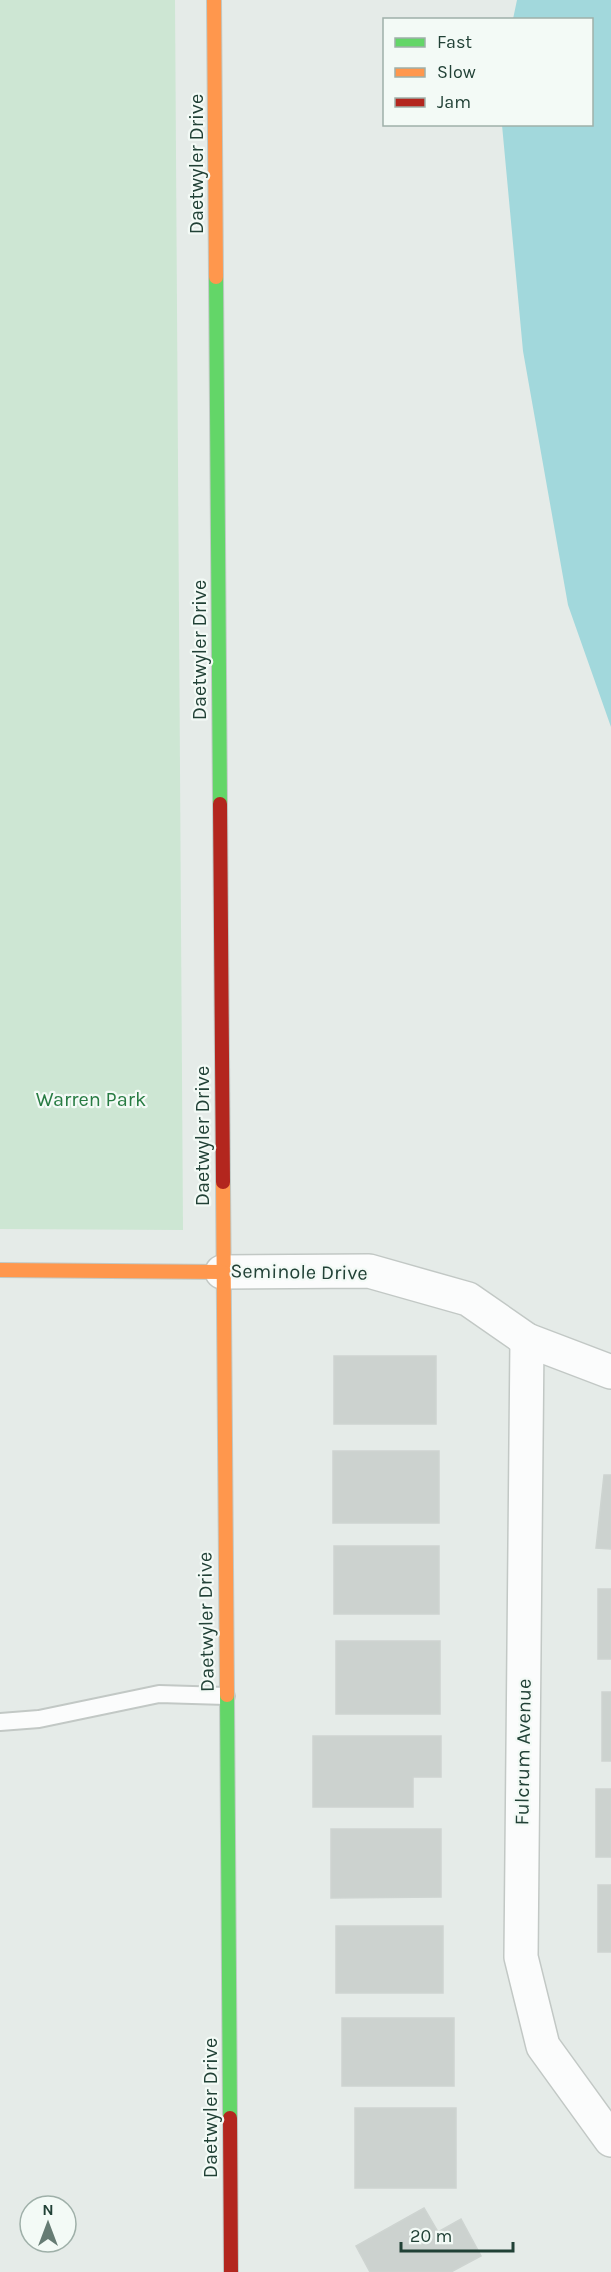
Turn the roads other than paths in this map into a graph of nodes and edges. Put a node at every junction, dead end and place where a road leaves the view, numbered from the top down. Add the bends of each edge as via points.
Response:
1 (214, 0) edge
2 (0, 1270) edge
3 (222, 1272) junction
4 (528, 1340) junction
5 (611, 1372) edge
6 (226, 1696) junction
7 (0, 1722) edge
8 (611, 2139) edge
9 (231, 2272) edge

1 - 3 street, Daetwyler Drive
2 - 3 street, Seminole Drive
3 - 4 street, Seminole Drive via 369,1271 468,1299
3 - 6 street, Daetwyler Drive
4 - 5 street, Seminole Drive
4 - 8 street, Fulcrum Avenue via 521,1957 543,2046
6 - 7 lane via 159,1694 39,1719
6 - 9 street, Daetwyler Drive

